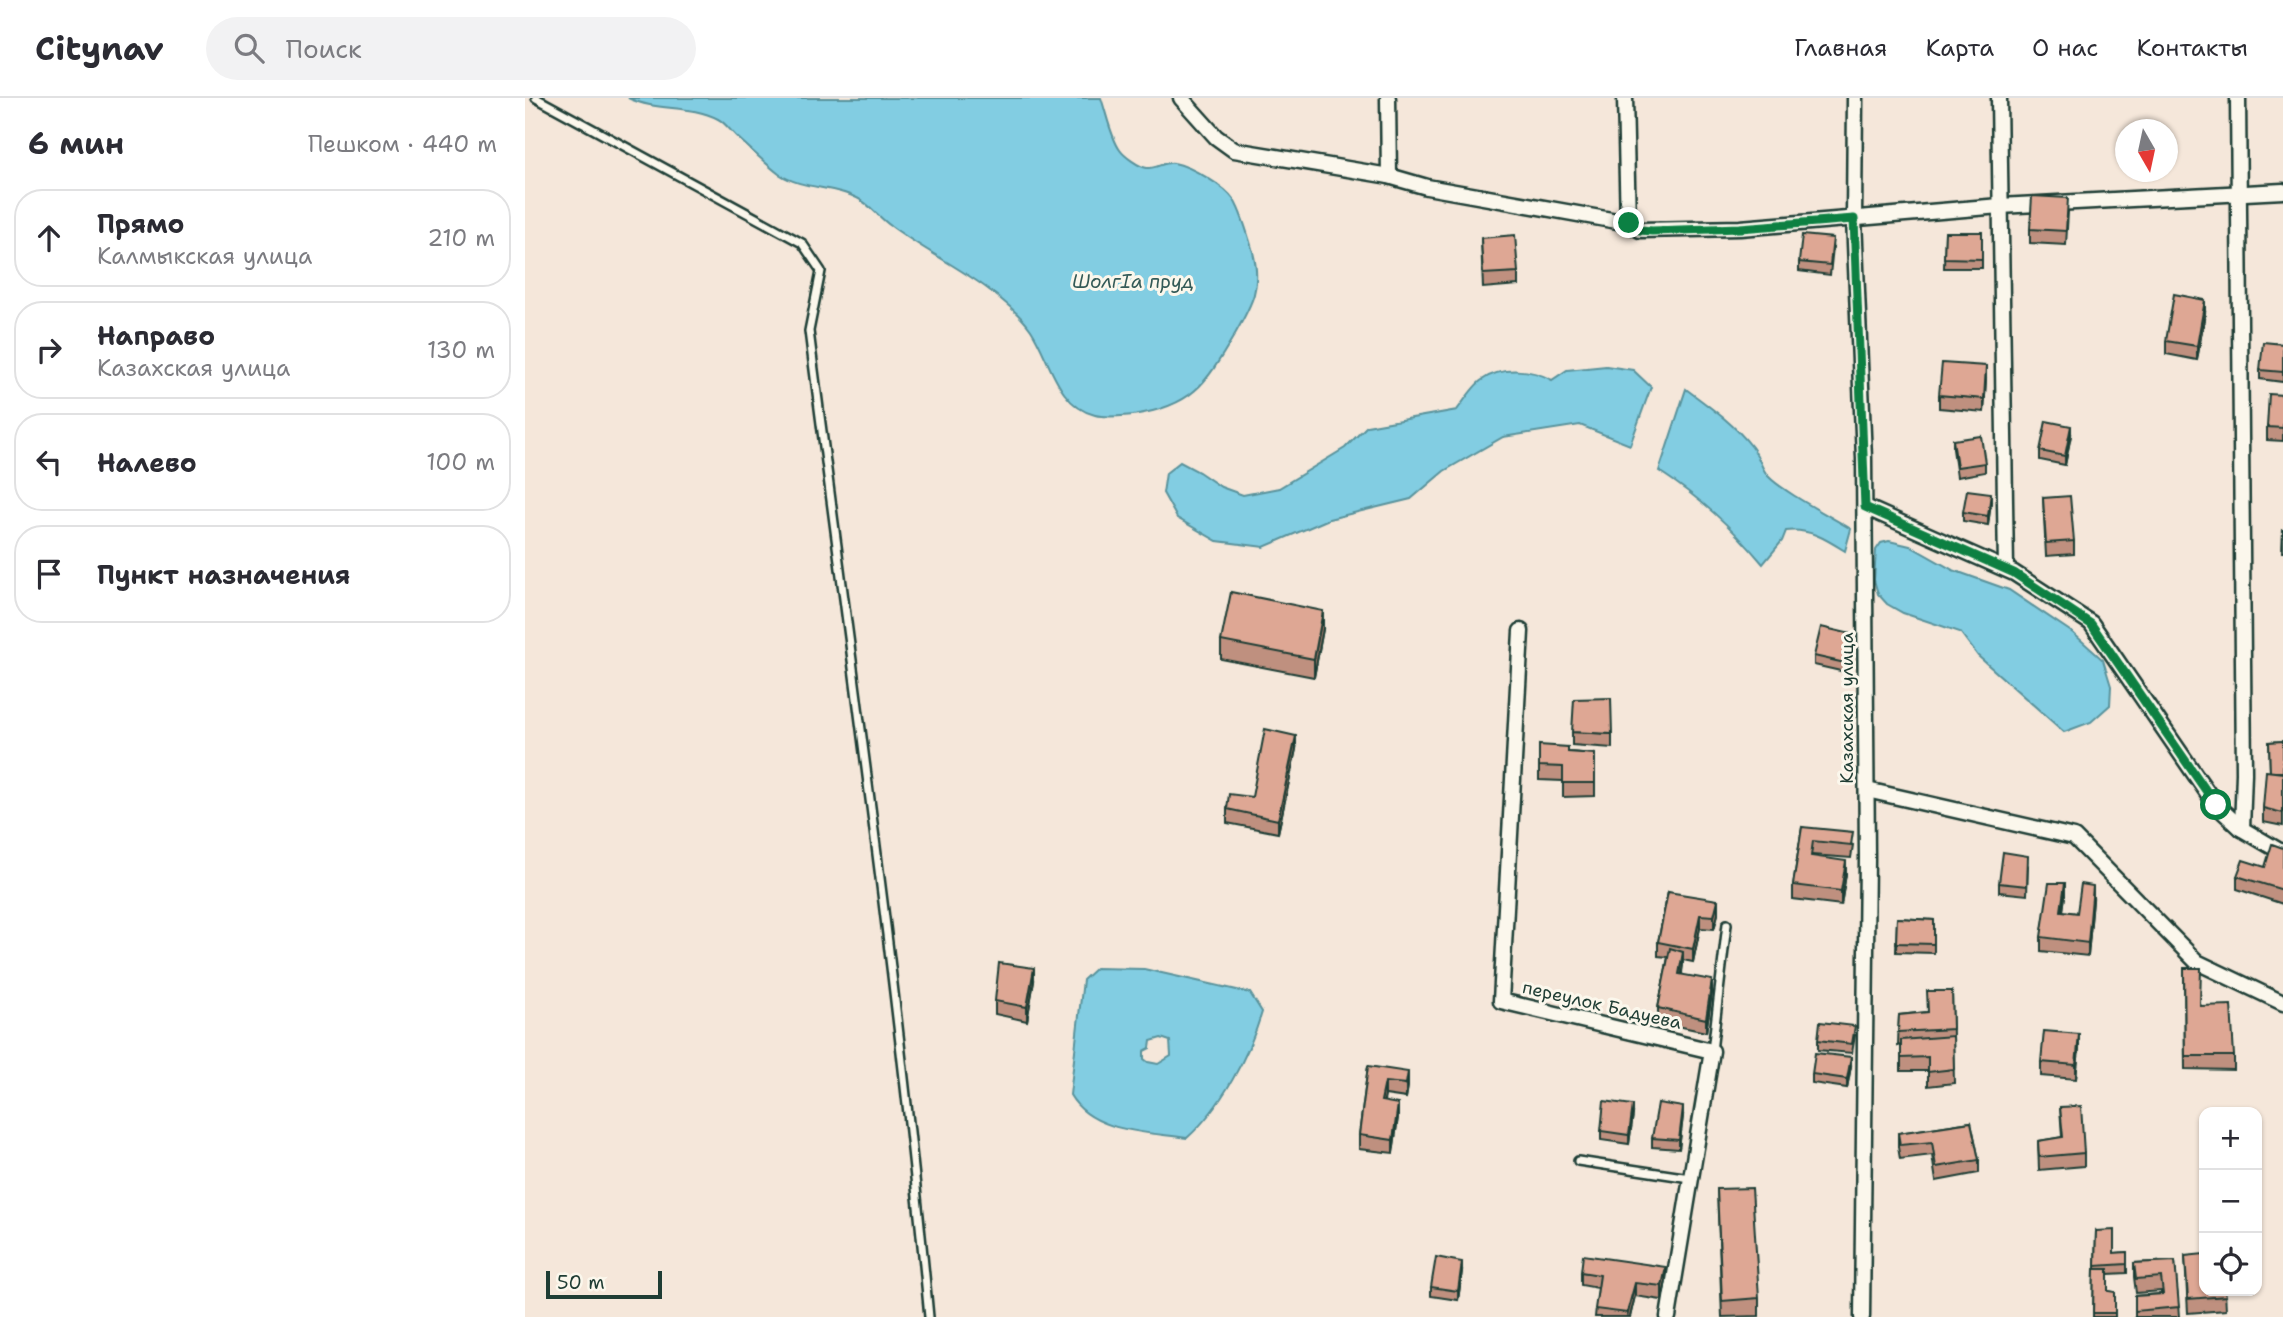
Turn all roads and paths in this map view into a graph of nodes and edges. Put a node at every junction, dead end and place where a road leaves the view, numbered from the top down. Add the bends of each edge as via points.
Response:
1 (536, 98) edge
2 (1181, 98) edge
3 (1388, 98) edge
4 (1625, 98) edge
5 (1855, 98) edge
6 (1999, 98) edge
7 (2238, 98) edge
8 (1389, 176) junction
9 (2283, 191) edge
10 (2239, 193) junction
11 (2000, 206) junction
12 (1854, 219) junction
13 (1629, 223) junction
14 (1865, 507) junction
15 (2005, 569) junction
16 (1521, 631) dead end
17 (1867, 790) junction
18 (2242, 829) junction
19 (2283, 853) edge
20 (1727, 924) dead end
21 (2283, 1003) edge
22 (1712, 1051) junction
23 (1578, 1161) dead end
24 (1691, 1178) junction
25 (929, 1317) edge
26 (1668, 1317) edge
27 (1861, 1317) edge

1 - 25 lane via 802,243 821,271 809,331
2 - 8 street via 1234,150
3 - 8 street
4 - 13 street
5 - 12 street, Казахская улица
6 - 11 street
7 - 10 street
8 - 13 street
9 - 10 street
10 - 11 street
10 - 18 street
11 - 12 street
11 - 15 street
12 - 13 street via 1652,231
12 - 14 street, Казахская улица
14 - 15 street
14 - 17 street, Казахская улица
15 - 18 street via 2091,624 2216,805
16 - 22 street, переулок Бадуева via 1501,1001
17 - 21 street via 2074,837 2197,962
17 - 27 street, Казахская улица
18 - 19 street
20 - 22 lane
22 - 24 street
23 - 24 lane
24 - 26 street

